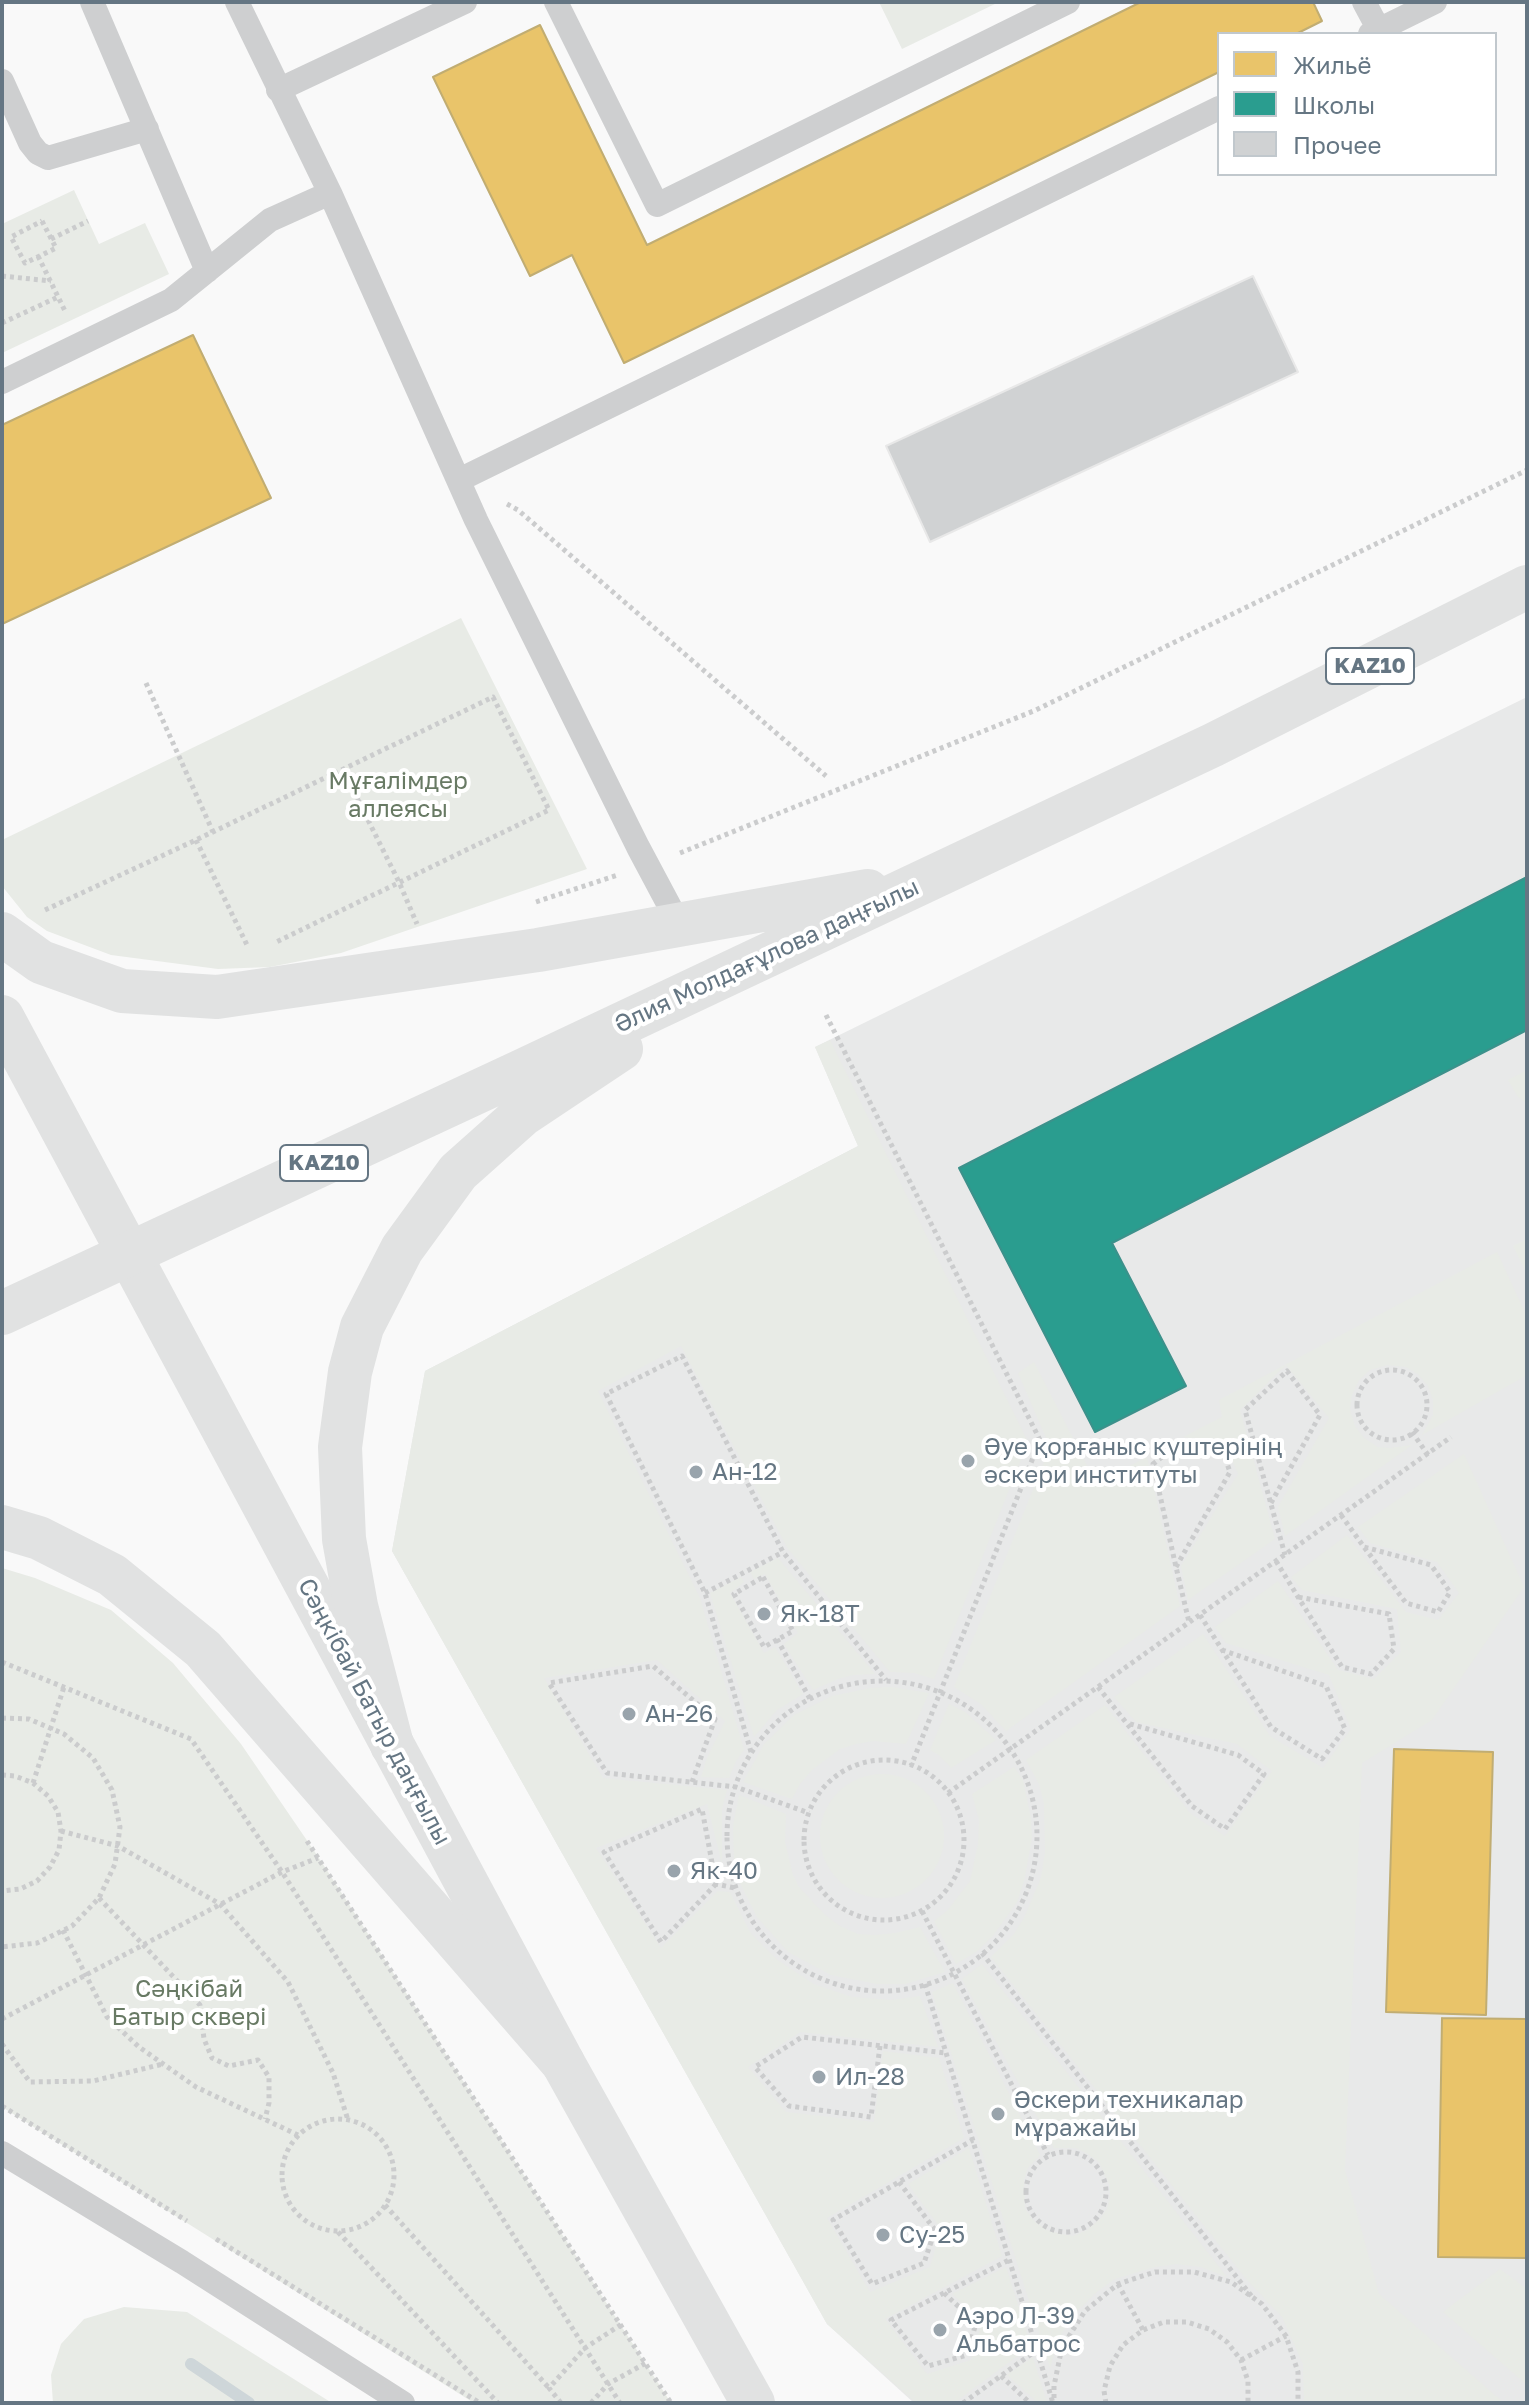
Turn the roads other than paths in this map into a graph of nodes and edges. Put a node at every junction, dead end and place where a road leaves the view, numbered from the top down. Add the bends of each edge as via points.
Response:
1 (92, 2) edge
2 (237, 2) edge
3 (465, 2) edge
4 (556, 2) edge
5 (1068, 2) edge
6 (1364, 2) edge
7 (1435, 2) edge
8 (1375, 32) edge
9 (2, 81) edge
10 (278, 90) junction
11 (1217, 109) edge
12 (147, 129) junction
13 (330, 193) junction
14 (207, 271) junction
15 (2, 382) edge
16 (459, 480) junction
17 (1527, 587) edge
18 (925, 881) junction
19 (679, 924) junction
20 (2, 934) edge
21 (783, 948) junction
22 (2, 1017) edge
23 (128, 1253) junction
24 (2, 1313) edge
25 (2, 1527) edge
26 (392, 1745) junction
27 (563, 2063) junction
28 (2, 2153) edge
29 (403, 2403) edge
30 (753, 2403) edge

1 - 12 lane
2 - 10 lane
3 - 10 lane
4 - 5 lane via 657,205
6 - 8 lane
7 - 8 lane
9 - 12 lane via 30,143 48,158
10 - 13 lane
11 - 16 lane
12 - 14 lane
13 - 14 lane via 270,220
13 - 16 lane
14 - 15 lane via 171,300
16 - 19 lane
17 - 18 main road, Әлия Молдағұлова даңғылы / KAZ10 via 1213,745
18 - 19 main road
18 - 21 main road, Әлия Молдағұлова даңғылы / KAZ10
19 - 20 main road via 217,997 122,991 41,962
21 - 23 main road, Әлия Молдағұлова даңғылы / KAZ10
21 - 26 main road via 522,1115 458,1172 402,1249 362,1327 340,1447 344,1539
22 - 23 main road, Сәңкібай Батыр даңғылы
23 - 24 main road, Әлия Молдағұлова даңғылы / KAZ10
23 - 26 main road, Сәңкібай Батыр даңғылы
25 - 27 main road via 39,1538 112,1575 203,1649
26 - 27 main road, Сәңкібай Батыр даңғылы
27 - 30 main road, Сәңкібай Батыр даңғылы
28 - 29 lane

